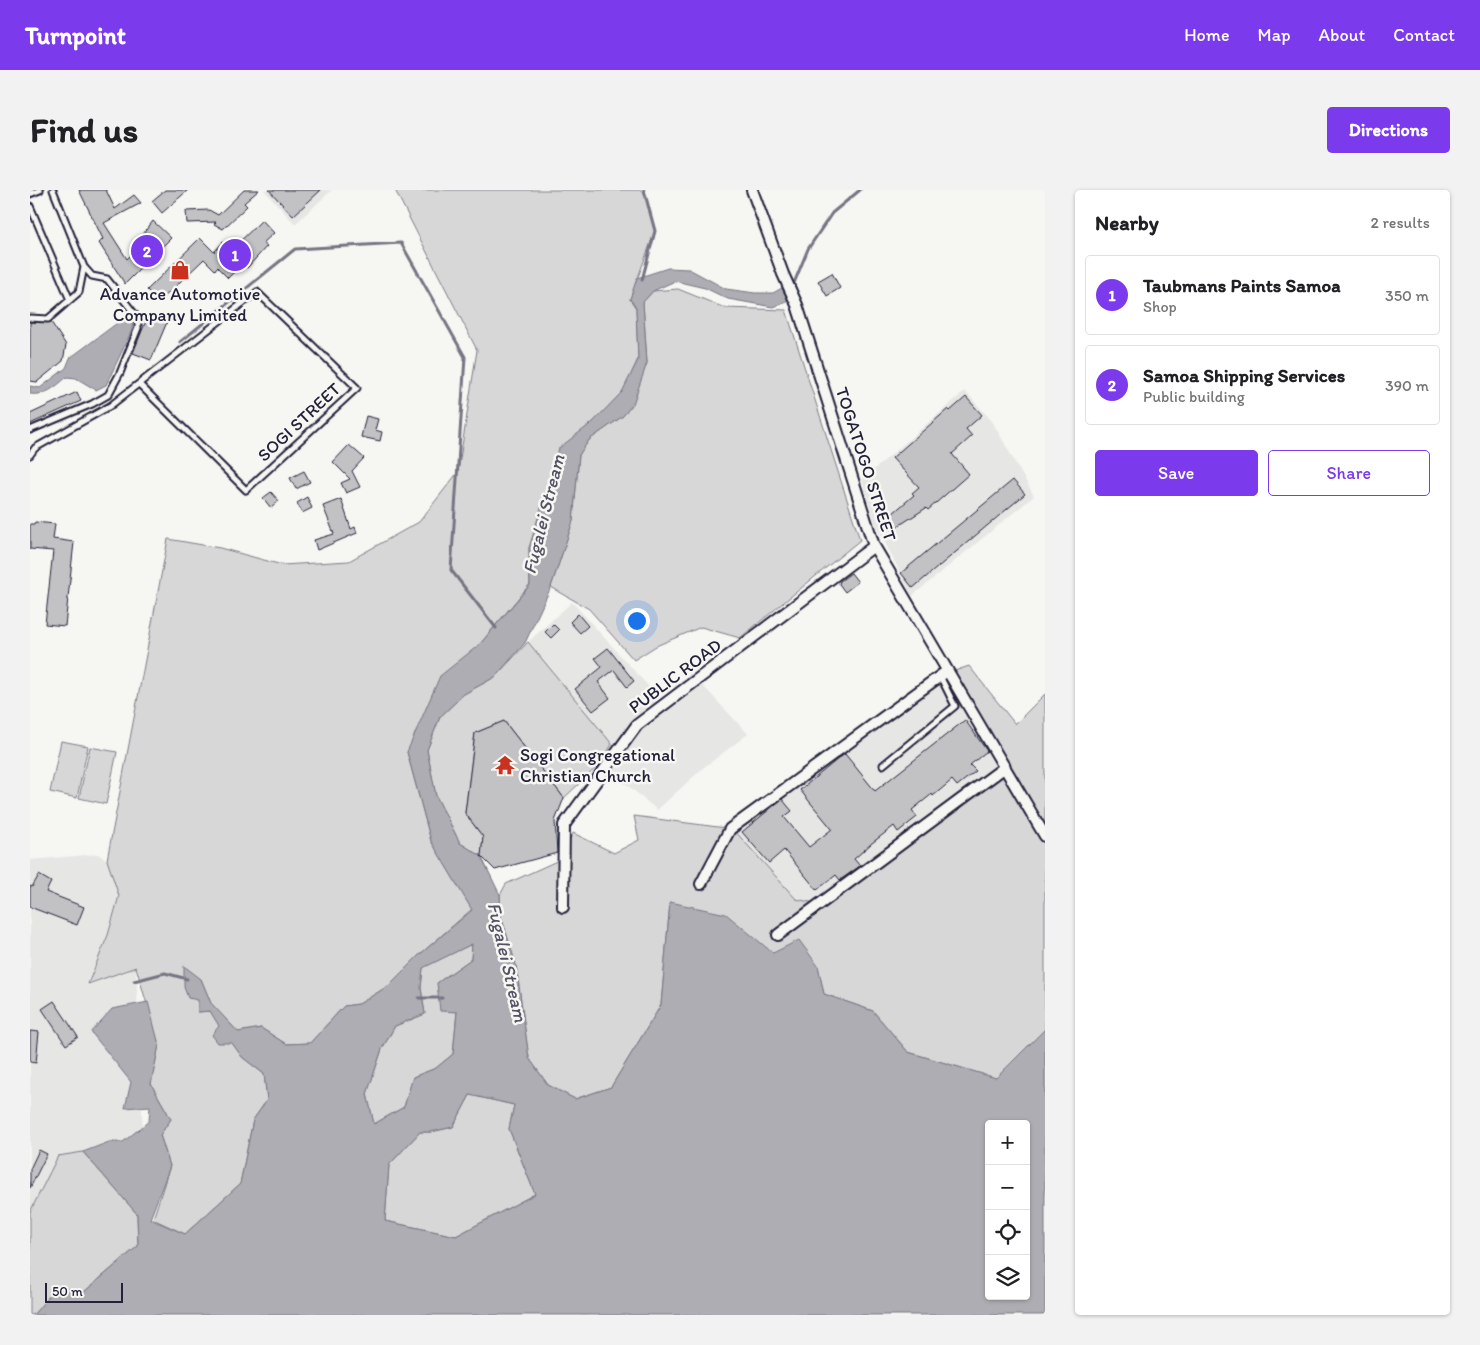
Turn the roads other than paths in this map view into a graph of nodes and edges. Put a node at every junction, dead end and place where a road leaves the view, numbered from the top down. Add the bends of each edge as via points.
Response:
1 (40, 190) edge
2 (53, 190) edge
3 (752, 190) edge
4 (30, 194) edge
5 (30, 206) edge
6 (84, 267) junction
7 (70, 300) junction
8 (30, 318) edge
9 (139, 384) junction
10 (30, 430) edge
11 (30, 455) edge
12 (874, 546) junction
13 (944, 673) junction
14 (883, 765) dead end
15 (1005, 767) junction
16 (1045, 836) edge
17 (701, 884) dead end
18 (563, 907) dead end
19 (778, 935) dead end

1 - 4 lane
2 - 6 lane
3 - 12 street, TOGATOGO STREET via 797,305
5 - 7 lane
6 - 7 lane via 79,292
6 - 10 lane via 92,276 107,279 138,318 138,328 108,395
7 - 8 lane via 48,319
9 - 9 lane, SOGI STREET via 246,490 357,388 258,292
9 - 11 lane, SOGI STREET via 110,406 35,448
12 - 13 street, TOGATOGO STREET
12 - 18 street, PUBLIC ROAD via 637,725 564,825
13 - 14 lane via 955,706
13 - 15 street, TOGATOGO STREET
13 - 17 street via 730,828
15 - 16 street, TOGATOGO STREET
15 - 19 street

